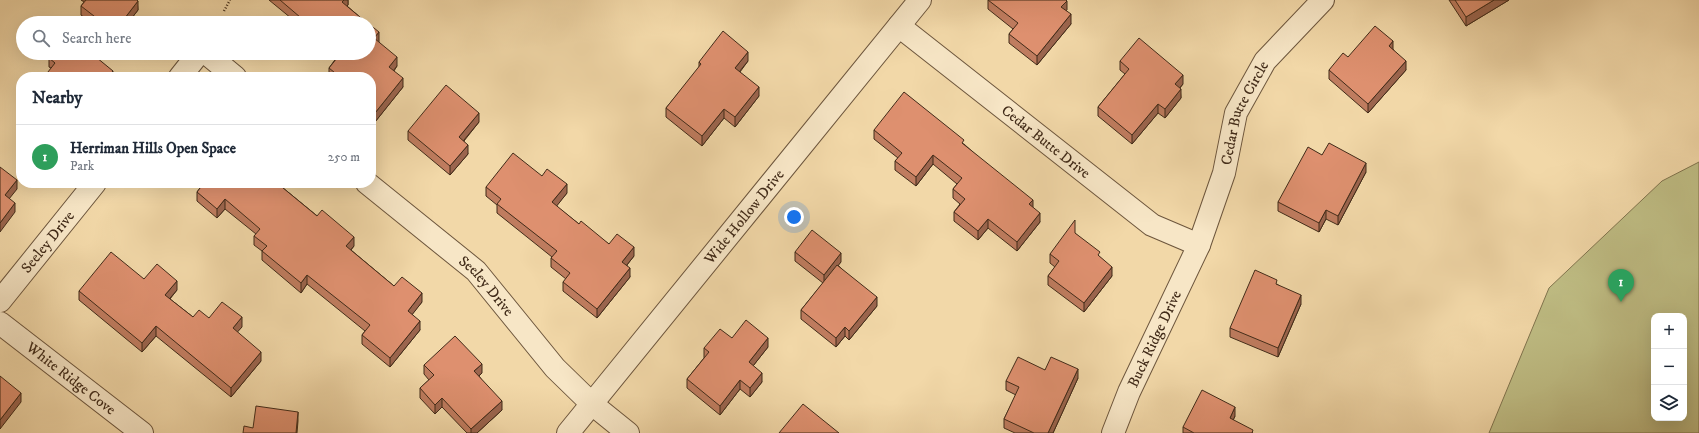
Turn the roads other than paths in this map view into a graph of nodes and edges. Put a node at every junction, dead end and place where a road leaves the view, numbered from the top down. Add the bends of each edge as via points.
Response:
1 (920, 0) edge
2 (1323, 0) edge
3 (899, 26) junction
4 (193, 60) edge
5 (214, 60) edge
6 (184, 72) edge
7 (229, 72) edge
8 (91, 188) edge
9 (373, 188) edge
10 (1199, 246) junction
11 (0, 301) edge
12 (0, 323) edge
13 (592, 404) junction
14 (142, 433) edge
15 (568, 433) edge
16 (628, 433) edge
17 (1113, 433) edge

1 - 3 street, Wide Hollow Drive
2 - 10 street, Cedar Butte Circle via 1265,61 1236,113 1224,172
3 - 10 street, Cedar Butte Drive via 1152,225
3 - 13 street, Wide Hollow Drive
4 - 6 street
5 - 7 street
8 - 11 street, Seeley Drive
9 - 13 street, Seeley Drive via 476,271 555,368
10 - 17 street, Buck Ridge Drive via 1129,392
12 - 14 street, White Ridge Cove
13 - 15 street, Wide Hollow Drive
13 - 16 street, Seeley Drive

